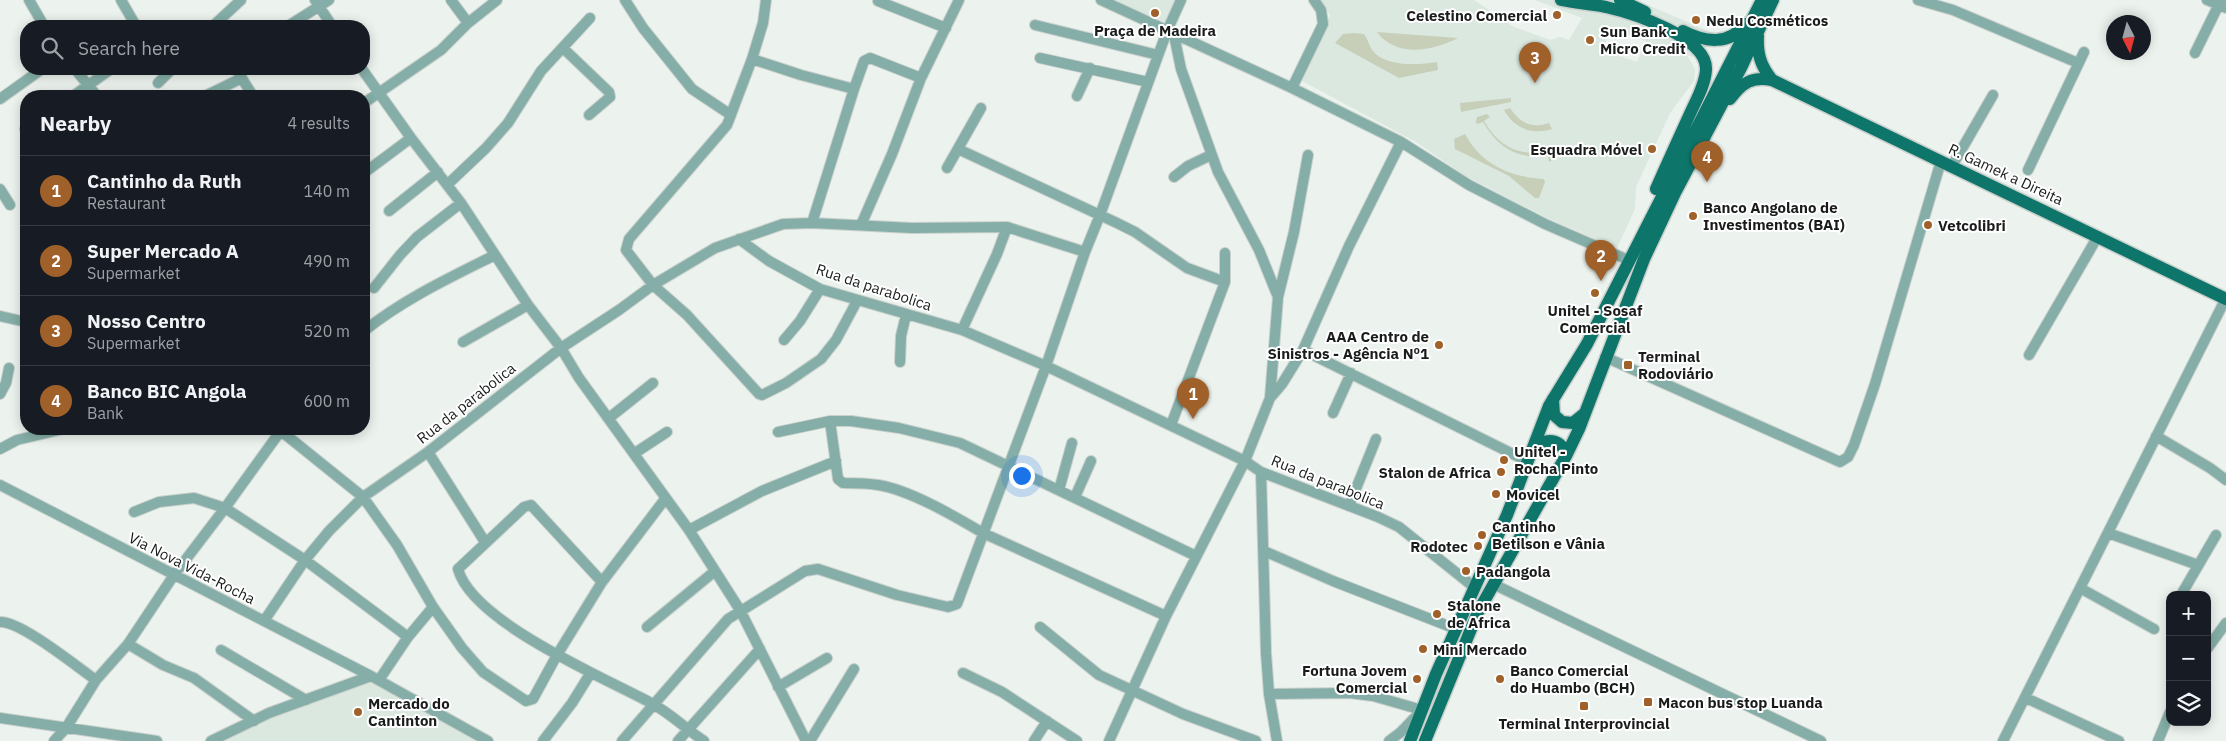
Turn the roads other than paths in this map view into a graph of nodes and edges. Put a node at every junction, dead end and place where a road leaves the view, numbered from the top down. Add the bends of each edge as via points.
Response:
1 (29, 0) edge
2 (120, 0) edge
3 (241, 0) edge
4 (329, 0) edge
5 (451, 0) edge
6 (497, 0) edge
7 (625, 0) edge
8 (766, 0) edge
9 (960, 0) edge
10 (1102, 0) edge
11 (1181, 0) edge
12 (1314, 0) edge
13 (1560, 0) edge
14 (1620, 0) edge
15 (1761, 0) edge
16 (1774, 0) edge
17 (1918, 0) edge
18 (2207, 0) edge
19 (878, 1) edge
20 (316, 3) edge
21 (2222, 5) edge
22 (590, 18) dead end
23 (41, 20) edge
24 (132, 20) edge
25 (219, 20) edge
26 (295, 20) edge
27 (328, 20) edge
28 (468, 23) junction
29 (1034, 25) dead end
30 (946, 28) junction
31 (1758, 30) junction
32 (1170, 33) junction
33 (563, 48) junction
34 (2084, 52) dead end
35 (2195, 53) dead end
36 (1158, 55) junction
37 (1040, 58) dead end
38 (752, 59) junction
39 (2078, 63) junction
40 (1090, 68) junction
41 (34, 75) edge
42 (81, 75) edge
43 (103, 75) edge
44 (166, 75) edge
45 (240, 75) edge
46 (366, 75) edge
47 (242, 78) junction
48 (921, 78) junction
49 (1772, 80) junction
50 (1148, 82) junction
51 (158, 83) dead end
52 (90, 85) junction
53 (1292, 88) junction
54 (854, 89) junction
55 (82, 90) edge
56 (93, 90) edge
57 (217, 90) edge
58 (249, 90) edge
59 (379, 93) junction
60 (1993, 95) dead end
61 (1077, 96) dead end
62 (0, 99) edge
63 (370, 99) edge
64 (981, 108) dead end
65 (731, 114) junction
66 (589, 116) dead end
67 (1706, 131) junction
68 (411, 138) junction
69 (1401, 142) junction
70 (958, 149) junction
71 (1211, 155) junction
72 (1308, 155) dead end
73 (1947, 164) junction
74 (947, 168) dead end
75 (370, 169) edge
76 (2028, 170) dead end
77 (438, 172) junction
78 (1174, 177) dead end
79 (448, 184) junction
80 (0, 189) edge
81 (461, 203) junction
82 (10, 205) dead end
83 (389, 210) dead end
84 (1100, 216) junction
85 (812, 223) junction
86 (862, 225) junction
87 (1007, 227) junction
88 (2098, 236) junction
89 (740, 238) junction
90 (1085, 252) junction
91 (1225, 253) dead end
92 (495, 255) junction
93 (1626, 259) junction
94 (1225, 282) junction
95 (653, 285) junction
96 (374, 288) dead end
97 (820, 289) junction
98 (1613, 292) junction
99 (1278, 297) junction
100 (2226, 298) edge
101 (857, 301) junction
102 (528, 305) junction
103 (906, 315) junction
104 (0, 316) edge
105 (20, 321) edge
106 (370, 326) edge
107 (962, 330) junction
108 (784, 340) dead end
109 (463, 342) dead end
110 (561, 348) junction
111 (1303, 350) junction
112 (2029, 355) dead end
113 (1605, 357) junction
114 (900, 362) dead end
115 (1046, 366) junction
116 (9, 368) dead end
117 (1351, 373) junction
118 (653, 383) dead end
119 (0, 394) edge
120 (1270, 398) junction
121 (1553, 399) junction
122 (1585, 412) junction
123 (1333, 413) dead end
124 (609, 418) junction
125 (830, 421) junction
126 (1171, 425) junction
127 (666, 432) dead end
128 (778, 432) dead end
129 (38, 435) edge
130 (278, 435) edge
131 (288, 435) edge
132 (2156, 436) junction
133 (1376, 439) dead end
134 (1072, 443) dead end
135 (0, 450) edge
136 (428, 452) junction
137 (635, 453) junction
138 (1567, 454) junction
139 (1528, 457) junction
140 (1245, 460) junction
141 (836, 461) junction
142 (1091, 461) dead end
143 (1008, 466) junction
144 (1261, 472) junction
145 (2226, 480) edge
146 (0, 485) edge
147 (1059, 490) junction
148 (363, 497) junction
149 (1075, 497) junction
150 (665, 499) junction
151 (1349, 506) junction
152 (225, 508) junction
153 (134, 512) dead end
154 (689, 530) junction
155 (983, 533) junction
156 (2108, 533) junction
157 (2216, 536) dead end
158 (485, 542) junction
159 (1264, 551) junction
160 (1196, 556) junction
161 (305, 560) junction
162 (2198, 565) junction
163 (714, 572) junction
164 (174, 575) junction
165 (602, 582) junction
166 (1493, 584) junction
167 (1474, 587) junction
168 (2080, 588) junction
169 (2183, 591) edge
170 (433, 607) junction
171 (740, 610) junction
172 (1166, 616) junction
173 (264, 621) junction
174 (0, 622) edge
175 (2226, 624) edge
176 (647, 627) dead end
177 (1040, 627) dead end
178 (1456, 628) junction
179 (2154, 629) dead end
180 (408, 638) junction
181 (128, 644) junction
182 (2211, 644) edge
183 (760, 649) junction
184 (221, 650) dead end
185 (557, 655) junction
186 (827, 658) dead end
187 (854, 669) dead end
188 (963, 673) dead end
189 (590, 674) junction
190 (375, 678) junction
191 (96, 680) junction
192 (778, 687) junction
193 (1131, 692) junction
194 (1269, 694) junction
195 (2026, 698) junction
196 (306, 700) junction
197 (653, 704) junction
198 (1422, 710) junction
199 (0, 718) edge
200 (254, 721) junction
201 (1046, 721) junction
202 (2166, 722) edge
203 (66, 728) junction
204 (688, 730) junction
205 (54, 741) edge
206 (156, 741) edge
207 (211, 741) edge
208 (488, 741) edge
209 (543, 741) edge
210 (622, 741) edge
211 (678, 741) edge
212 (704, 741) edge
213 (806, 741) edge
214 (810, 741) edge
215 (1034, 741) edge
216 (1077, 741) edge
217 (1109, 741) edge
218 (1256, 741) edge
219 (1277, 741) edge
220 (1389, 741) edge
221 (1410, 741) edge
222 (1425, 741) edge
223 (1821, 741) edge
224 (2003, 741) edge
225 (2119, 741) edge
226 (2158, 741) edge

1 - 23 street
2 - 24 street
3 - 25 street
4 - 20 street
5 - 28 street
6 - 28 street
7 - 65 street via 692,89
8 - 38 street
9 - 30 street
10 - 32 street
11 - 32 street
12 - 53 street via 1322,10 1323,24
13 - 93 main road via 1622,11 1688,41 1705,60 1705,78 1698,96
14 - 15 main road via 1690,35 1710,40 1725,39 1737,33
15 - 98 main road
16 - 31 main road
17 - 39 street via 1953,10
18 - 21 street
19 - 30 street
20 - 26 street
20 - 27 street
21 - 35 street
22 - 33 street
28 - 59 street via 441,50
29 - 36 street
30 - 48 street
31 - 49 main road via 1757,52
31 - 67 main road
32 - 36 street
32 - 53 street
32 - 71 street
33 - 66 street via 609,92 610,97
33 - 79 street via 542,71 508,123
34 - 39 street
36 - 50 street
37 - 40 street
38 - 54 street
38 - 65 street
39 - 76 street
40 - 50 street
40 - 61 street
41 - 62 street
42 - 52 street
43 - 52 street
44 - 51 street
45 - 47 street
46 - 59 street
47 - 57 street
47 - 58 street
48 - 54 street via 870,58 864,61
48 - 86 street
49 - 67 main road via 1762,78 1746,82
49 - 73 main road, R. Gamek a Direita
50 - 84 street
52 - 55 street
52 - 56 street
53 - 69 street
54 - 85 street
59 - 63 street
59 - 68 street
60 - 73 street
64 - 70 street
65 - 95 street via 720,136 626,246 638,268
67 - 113 main road via 1644,259
68 - 75 street
68 - 77 street
69 - 93 street via 1478,190 1545,224
69 - 111 street via 1349,246
70 - 74 street
70 - 84 street
71 - 78 street
71 - 99 street via 1259,250
72 - 99 street
73 - 88 main road, R. Gamek a Direita
73 - 113 street via 1854,445 1848,457 1840,462
77 - 79 street
77 - 83 street
79 - 81 street
80 - 82 street
81 - 92 street
81 - 96 street via 417,237
84 - 90 street
84 - 94 street via 1135,232 1187,268
85 - 86 street
85 - 89 street via 783,224
86 - 87 street
87 - 90 street
87 - 107 street
88 - 100 main road, R. Gamek a Direita
88 - 112 street
89 - 95 street, Rua da parabolica via 715,248
89 - 97 street, Rua da parabolica via 769,261
90 - 115 street
91 - 94 street
92 - 102 street
92 - 106 street via 426,289
93 - 98 main road
94 - 126 street
95 - 101 street via 687,315 762,395 821,359 836,340
95 - 110 street, Rua da parabolica
97 - 101 street, Rua da parabolica
97 - 108 street
98 - 121 main road via 1587,344
99 - 120 street
100 - 132 street
101 - 103 street, Rua da parabolica
102 - 109 street
102 - 110 street
103 - 107 street, Rua da parabolica
103 - 114 street
104 - 105 street
107 - 115 street, Rua da parabolica
110 - 124 street
110 - 136 street, Rua da parabolica
111 - 117 street
111 - 120 street
113 - 122 main road
115 - 126 street, Rua da parabolica
115 - 143 street
116 - 119 street
117 - 123 street
117 - 139 street
118 - 124 street
120 - 140 street
121 - 122 main road via 1554,415 1562,422 1578,421
121 - 139 main road
122 - 138 main road
124 - 137 street
125 - 128 street
125 - 141 street
125 - 143 street via 871,423 960,443
126 - 140 street, Rua da parabolica
127 - 137 street
129 - 135 street via 17,440
130 - 152 street
131 - 148 street
132 - 145 street
132 - 156 street
133 - 151 street
134 - 147 street
136 - 148 street, Rua da parabolica
136 - 158 street
137 - 150 street
138 - 139 main road via 1561,445 1550,440 1540,443
138 - 166 main road
139 - 167 main road via 1507,515
140 - 144 street, Rua da parabolica
140 - 160 street
141 - 154 street via 762,491
141 - 155 street via 838,479 843,483 878,485 897,490
142 - 149 street
143 - 147 street
143 - 155 street
144 - 151 street, Rua da parabolica
144 - 159 street
146 - 164 street, Via Nova Vida-Rocha
147 - 149 street
148 - 161 street, Rua da parabolica
148 - 170 street via 397,545
149 - 160 street
150 - 154 street
150 - 165 street
151 - 167 street, Rua da parabolica via 1399,527
152 - 153 street via 194,498 159,502
152 - 161 street
152 - 164 street
154 - 163 street
155 - 171 street via 957,604 952,607 897,595 818,570 805,571
155 - 172 street
156 - 162 street
156 - 168 street
157 - 162 street
158 - 165 street via 524,507 531,505
158 - 185 street via 458,569 472,593 521,633
159 - 178 street
159 - 194 street
160 - 172 street
161 - 173 street, Rua da parabolica
161 - 180 street
162 - 169 street
163 - 171 street
163 - 176 street
164 - 173 street, Via Nova Vida-Rocha
164 - 181 street
165 - 185 street
166 - 222 main road via 1466,640
166 - 223 street
167 - 178 main road
168 - 179 street
168 - 195 street
170 - 180 street
170 - 185 street via 483,672 526,701 533,699
171 - 183 street
171 - 197 street via 712,636
172 - 193 street
173 - 190 street, Via Nova Vida-Rocha
174 - 191 street via 7,622 38,639
175 - 182 street
177 - 193 street via 1092,670
178 - 198 main road
180 - 190 street
181 - 191 street
181 - 200 street via 163,666 194,678
183 - 192 street
183 - 204 street
184 - 196 street
185 - 189 street
186 - 192 street
187 - 214 street
188 - 201 street via 1002,692
189 - 197 street
189 - 209 street
190 - 196 street
190 - 208 street, Via Nova Vida-Rocha
191 - 203 street
192 - 213 street
193 - 217 street
193 - 218 street
194 - 198 street via 1349,693 1373,696
194 - 219 street
195 - 224 street
195 - 225 street
196 - 200 street
197 - 204 street
197 - 210 street
198 - 220 street
198 - 221 main road
199 - 203 street
200 - 207 street
201 - 215 street
201 - 216 street
202 - 226 street
203 - 205 street
203 - 206 street
204 - 211 street
204 - 212 street

